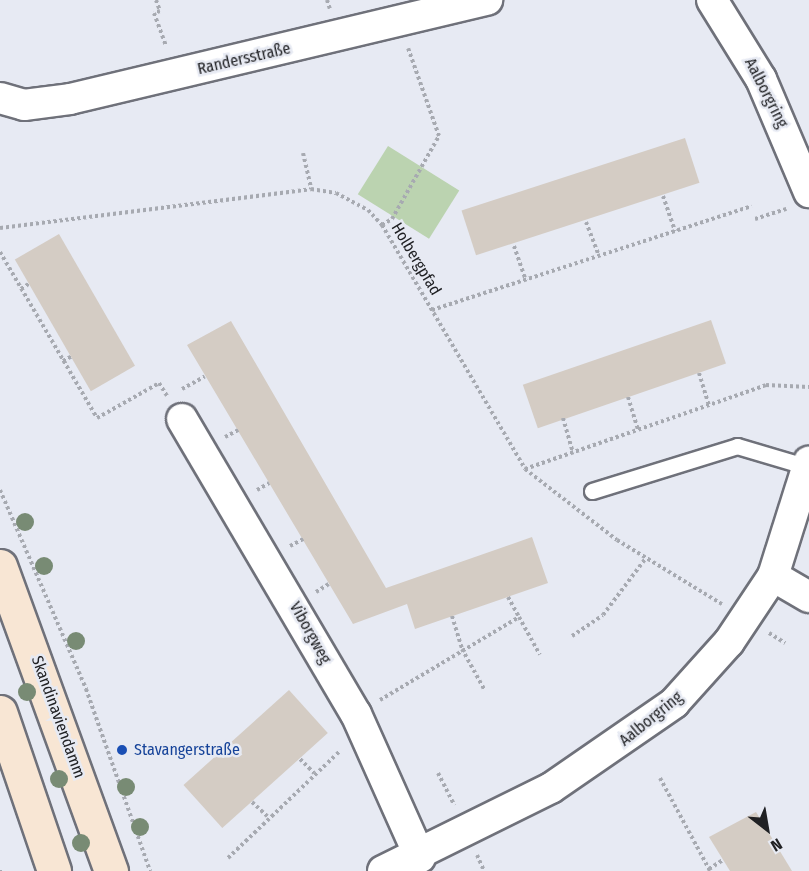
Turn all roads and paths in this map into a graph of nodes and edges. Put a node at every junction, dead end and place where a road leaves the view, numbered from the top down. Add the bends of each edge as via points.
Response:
1 (156, 0) edge
2 (486, 0) edge
3 (712, 0) edge
4 (400, 24) junction
5 (174, 76) junction
6 (0, 98) edge
7 (303, 153) dead end
8 (311, 189) junction
9 (663, 196) dead end
10 (804, 199) edge
11 (752, 206) dead end
12 (755, 219) dead end
13 (586, 222) dead end
14 (382, 225) junction
15 (0, 228) edge
16 (675, 231) junction
17 (514, 246) dead end
18 (0, 252) edge
19 (599, 256) junction
20 (526, 280) junction
21 (30, 284) dead end
22 (21, 289) junction
23 (432, 310) junction
24 (72, 356) dead end
25 (63, 361) junction
26 (699, 373) dead end
27 (206, 376) dead end
28 (809, 387) edge
29 (628, 396) dead end
30 (709, 405) junction
31 (175, 408) junction
32 (564, 418) dead end
33 (638, 429) junction
34 (573, 453) junction
35 (808, 464) edge
36 (525, 469) junction
37 (0, 490) edge
38 (592, 491) dead end
39 (646, 558) junction
40 (0, 566) edge
41 (773, 576) junction
42 (693, 587) dead end
43 (508, 597) dead end
44 (809, 597) edge
45 (452, 616) dead end
46 (519, 617) junction
47 (572, 636) dead end
48 (462, 649) junction
49 (540, 655) dead end
50 (484, 689) dead end
51 (0, 712) edge
52 (361, 724) junction
53 (300, 759) dead end
54 (314, 773) junction
55 (660, 778) dead end
56 (252, 802) dead end
57 (267, 816) junction
58 (228, 858) dead end
59 (723, 860) dead end
60 (399, 866) edge
61 (710, 870) edge
62 (54, 871) edge
63 (111, 871) edge
64 (150, 871) edge

1 - 5 path via 160,11 154,14
2 - 4 street, Randersstraße
3 - 10 street, Aalborgring via 761,79
4 - 5 street, Randersstraße
4 - 14 path via 439,136 392,219
5 - 6 street, Randersstraße via 33,104
7 - 8 path
8 - 14 path, Holbergpfad via 336,193 368,210
8 - 15 path, Holbergpfad
9 - 16 path
10 - 12 path
11 - 16 path
13 - 19 path
14 - 23 path, Holbergpfad
16 - 19 path
17 - 20 path
18 - 22 path
19 - 20 path
20 - 23 path
21 - 22 path
22 - 25 path
23 - 36 path, Holbergpfad
24 - 25 path
25 - 31 path via 97,418 159,383
26 - 30 path
27 - 31 path
28 - 30 path via 766,385
29 - 33 path
30 - 33 path
31 - 52 street, Viborgweg
32 - 34 path
33 - 34 path
34 - 36 path
35 - 38 lane via 737,446
35 - 41 street, Aalborgring
36 - 39 path, Holbergpfad
37 - 64 path via 78,668
39 - 42 path, Holbergpfad
39 - 47 path via 603,615
40 - 63 main road, Skandinaviendamm
41 - 44 street
41 - 60 street, Aalborgring via 702,676 636,733 551,788
43 - 46 path
45 - 48 path
46 - 48 path
46 - 49 path
48 - 50 path
48 - 52 path
51 - 62 main road
52 - 54 path
52 - 60 street, Viborgweg
53 - 54 path
54 - 57 path
55 - 61 path
56 - 57 path
57 - 58 path
59 - 61 path

